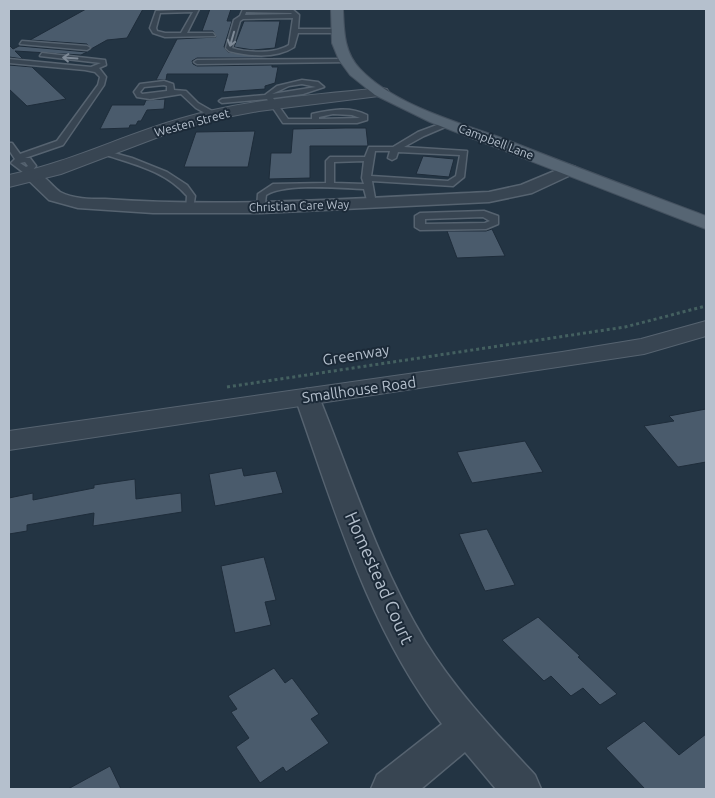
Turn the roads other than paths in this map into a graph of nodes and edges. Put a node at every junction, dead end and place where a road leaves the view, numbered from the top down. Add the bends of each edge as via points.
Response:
1 (337, 9) edge
2 (196, 10) edge
3 (243, 12) edge
4 (295, 31) junction
5 (338, 31) junction
6 (183, 35) junction
7 (213, 35) dead end
8 (22, 43) dead end
9 (61, 46) junction
10 (87, 48) dead end
11 (36, 55) dead end
12 (46, 56) junction
13 (9, 61) edge
14 (347, 61) junction
15 (197, 62) dead end
16 (92, 69) junction
17 (170, 91) dead end
18 (382, 92) junction
19 (272, 101) junction
20 (218, 108) junction
21 (316, 122) junction
22 (448, 124) junction
23 (9, 145) edge
24 (395, 149) junction
25 (412, 150) junction
26 (106, 152) junction
27 (20, 158) junction
28 (392, 158) dead end
29 (368, 159) junction
30 (409, 160) dead end
31 (388, 168) dead end
32 (406, 170) dead end
33 (569, 170) junction
34 (30, 174) junction
35 (384, 179) junction
36 (402, 180) junction
37 (9, 181) edge
38 (367, 182) junction
39 (330, 185) junction
40 (372, 204) junction
41 (189, 208) junction
42 (261, 208) junction
43 (706, 223) edge
44 (420, 227) joint
45 (706, 328) edge
46 (307, 397) junction
47 (9, 441) edge
48 (467, 727) junction
49 (391, 789) edge
50 (520, 789) edge

1 - 5 main road, Campbell Lane
2 - 6 lane
2 - 6 lane via 157,14 155,32
3 - 4 lane via 292,11 296,13
3 -> 4 lane via 237,20 229,48 244,52 279,52 290,48
4 - 5 lane
5 - 14 main road, Campbell Lane
6 - 7 lane
8 - 9 lane
9 - 10 lane
9 - 12 lane
11 - 12 lane
16 -> 12 lane via 104,64 103,61
13 - 16 lane
14 - 15 lane
14 - 18 main road, Campbell Lane
16 - 27 lane via 103,77 102,85 60,143
17 - 20 lane via 186,94 194,103
18 - 19 street, Westen Street
18 - 22 main road, Campbell Lane
19 - 19 lane via 270,92 301,82 321,87
19 - 20 street, Westen Street
19 - 21 lane via 286,121
20 - 26 street, Westen Street
21 - 21 lane via 357,121 364,117 354,112 333,113 316,116
22 - 24 lane
22 - 33 main road, Campbell Lane
23 - 27 lane
24 - 25 lane
24 - 28 lane
24 - 29 lane via 372,149
25 - 30 lane
25 - 36 lane via 464,153 460,177 450,184
26 - 34 street, Westen Street via 70,166
26 - 41 lane via 176,181 191,196
27 - 34 lane via 32,166
29 - 38 lane
29 - 39 lane via 333,158 330,161
31 - 35 lane
32 - 36 lane
33 - 40 street, Christian Care Way via 526,189 489,197
33 - 43 main road, Campbell Lane
34 - 37 street, Westen Street
34 - 41 street, Christian Care Way via 50,192 68,201
35 - 36 lane
35 - 38 lane
38 - 39 lane
38 - 40 lane
39 - 42 lane via 270,188 262,194
40 - 42 street, Christian Care Way
41 - 42 street, Christian Care Way
44 - 44 lane via 486,226 495,222 494,218 484,214 420,216
45 - 46 street, Smallhouse Road via 644,346
46 - 47 street, Smallhouse Road
46 - 48 street, Homestead Court via 364,555 386,603 413,653
48 - 49 street
48 - 50 street, Homestead Court

